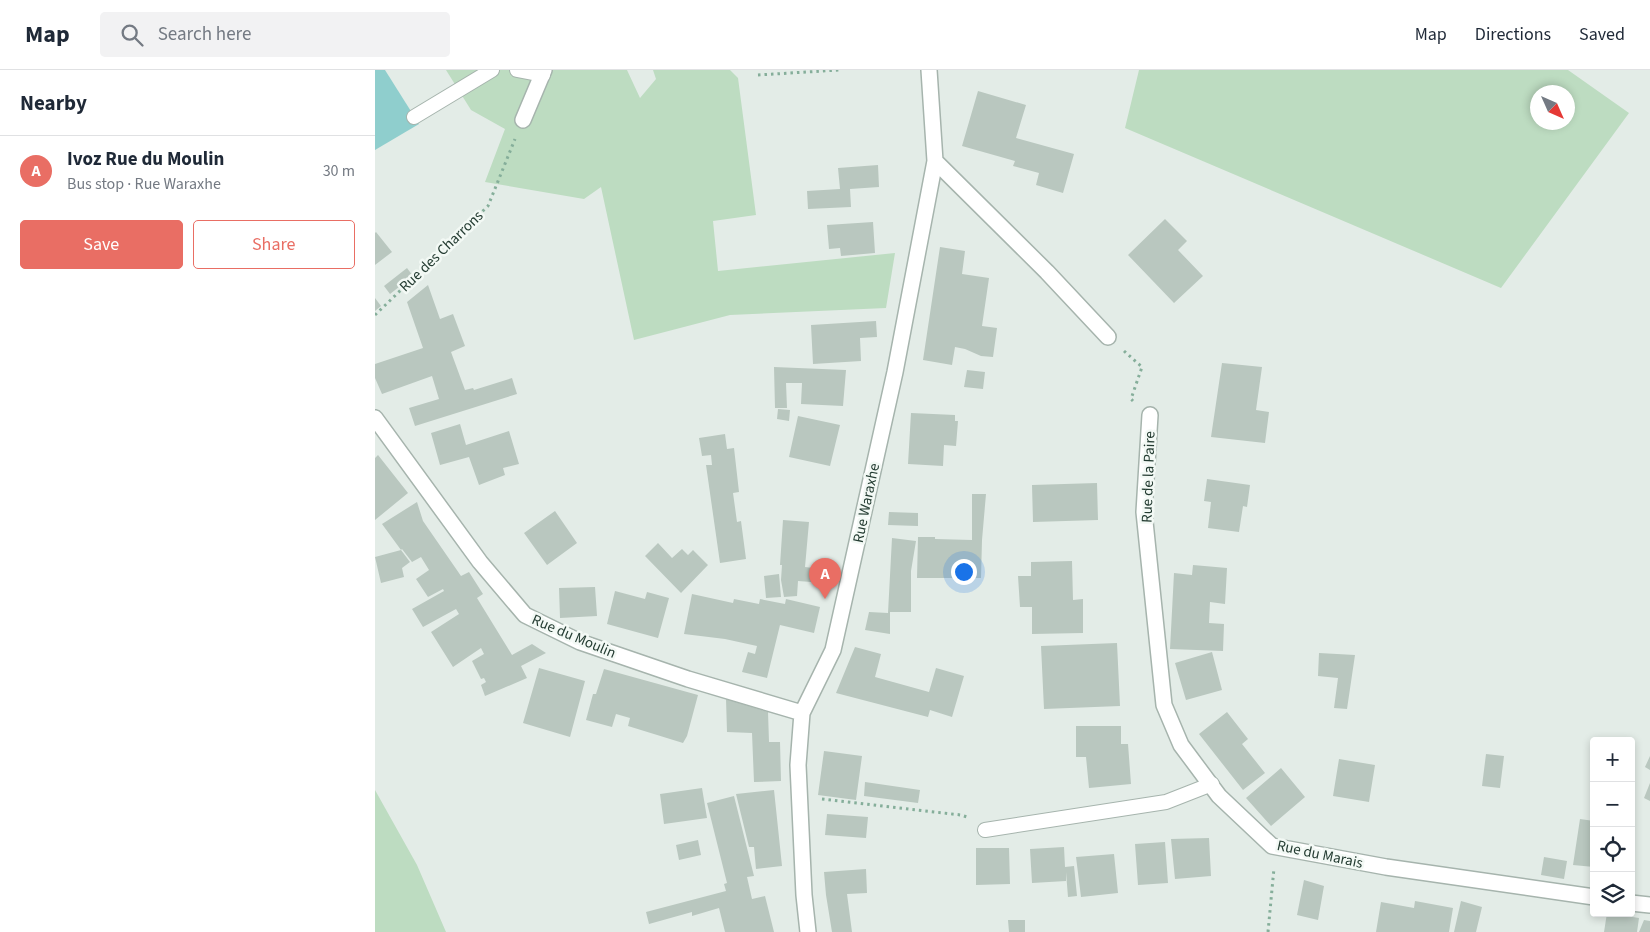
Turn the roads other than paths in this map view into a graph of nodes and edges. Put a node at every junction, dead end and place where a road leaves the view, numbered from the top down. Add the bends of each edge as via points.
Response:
1 (492, 70) edge
2 (517, 70) edge
3 (929, 70) edge
4 (544, 72) edge
5 (415, 118) dead end
6 (523, 120) road end
7 (935, 161) junction
8 (1108, 337) road end
9 (1150, 415) road end
10 (375, 418) edge
11 (802, 713) junction
12 (1212, 784) junction
13 (985, 830) road end
14 (1590, 896) edge
15 (1635, 903) edge
16 (1650, 905) edge
17 (808, 932) edge

1 - 5 lane
2 - 4 lane
3 - 7 street, Rue Waraxhe
4 - 6 street
7 - 8 street
7 - 11 street, Rue Waraxhe via 895,372 840,622 833,650
9 - 12 street, Rue de la Paire via 1144,512 1164,705 1181,745
10 - 11 street, Rue du Moulin via 480,562 525,615 579,642 688,680
11 - 17 street, Rue Waraxhe via 798,765
12 - 13 lane via 1167,802
12 - 14 street, Rue du Marais via 1219,796 1272,846 1386,867
15 - 16 street

